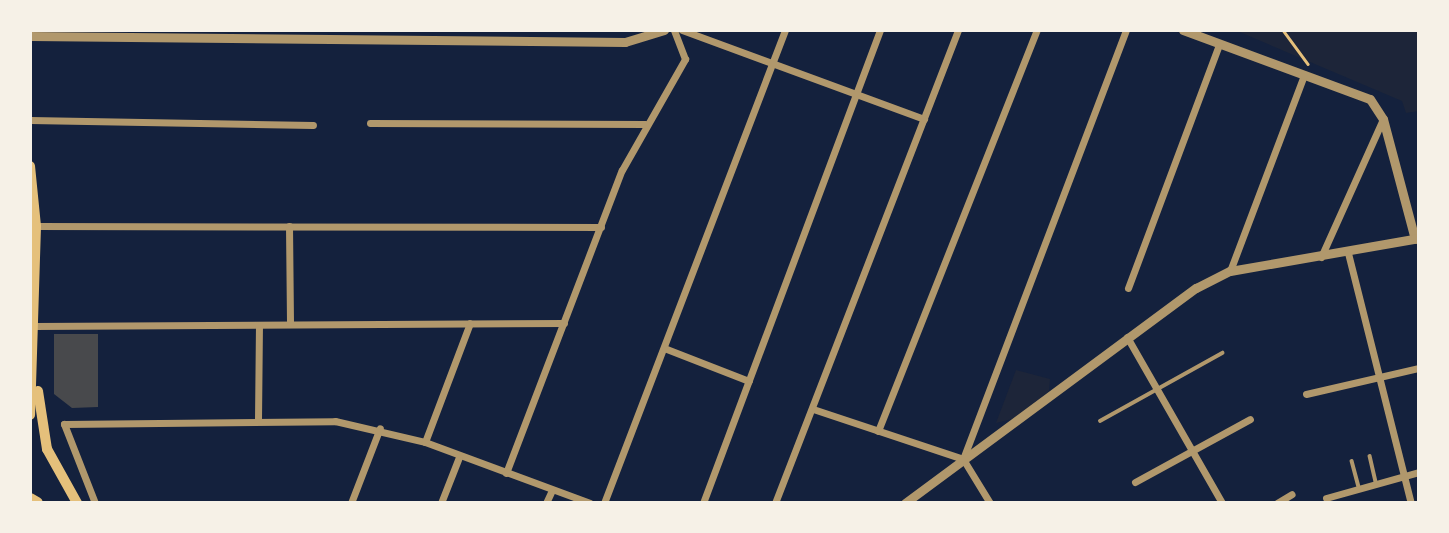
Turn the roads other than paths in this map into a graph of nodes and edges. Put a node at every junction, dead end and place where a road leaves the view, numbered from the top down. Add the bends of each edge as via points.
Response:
1 (224, 30) edge
2 (514, 30) edge
3 (664, 30) edge
4 (674, 30) edge
5 (682, 30) edge
6 (785, 30) edge
7 (880, 30) edge
8 (958, 30) edge
9 (1037, 30) edge
10 (1126, 30) edge
11 (1183, 30) edge
12 (30, 36) edge
13 (224, 41) junction
14 (514, 42) junction
15 (1219, 44) junction
16 (773, 62) junction
17 (1304, 75) junction
18 (856, 94) junction
19 (924, 119) junction
20 (1383, 119) junction
21 (30, 120) edge
22 (370, 123) dead end
23 (645, 124) junction
24 (313, 125) dead end
25 (30, 166) edge
26 (36, 226) junction
27 (289, 226) junction
28 (601, 226) junction
29 (1417, 239) edge
30 (1348, 253) junction
31 (1321, 257) junction
32 (1230, 271) junction
33 (1128, 288) dead end
34 (470, 323) junction
35 (564, 323) junction
36 (290, 324) junction
37 (259, 325) junction
38 (34, 326) junction
39 (1127, 337) junction
40 (664, 348) junction
41 (1222, 353) dead end
42 (34, 367) junction
43 (1419, 368) edge
44 (1379, 376) junction
45 (749, 380) junction
46 (1155, 387) junction
47 (1306, 394) dead end
48 (813, 409) junction
49 (30, 415) edge
50 (258, 419) junction
51 (1250, 419) dead end
52 (1100, 421) dead end
53 (380, 428) junction
54 (878, 431) junction
55 (425, 442) junction
56 (1191, 450) junction
57 (1370, 456) dead end
58 (459, 457) junction
59 (963, 460) junction
60 (1352, 461) dead end
61 (1419, 472) edge
62 (506, 473) junction
63 (1405, 476) junction
64 (1135, 482) dead end
65 (1377, 484) junction
66 (552, 489) junction
67 (1359, 489) junction
68 (1292, 494) dead end
69 (1326, 498) dead end
70 (30, 499) edge
71 (37, 503) edge
72 (77, 503) edge
73 (95, 503) edge
74 (351, 503) edge
75 (441, 503) edge
76 (547, 503) edge
77 (590, 503) edge
78 (604, 503) edge
79 (703, 503) edge
80 (775, 503) edge
81 (905, 503) edge
82 (990, 503) edge
83 (1222, 503) edge
84 (1277, 503) edge
85 (1411, 503) edge

1 - 13 street
2 - 14 street
3 - 14 street via 625,42
4 - 23 street via 685,59
5 - 16 street
6 - 16 street
7 - 18 street
8 - 19 street
9 - 54 street
10 - 59 street
11 - 15 street
12 - 13 street
13 - 14 street
15 - 17 street
15 - 33 street
16 - 18 street
16 - 40 street
17 - 20 street via 1370,99
17 - 32 street
18 - 19 street
18 - 45 street
19 - 48 street
20 - 29 street
20 - 31 street
21 - 24 street
22 - 23 street
23 - 28 street
25 - 26 main road
26 - 27 street
26 - 38 main road
27 - 28 street
27 - 36 street
28 - 35 street
29 - 30 street
30 - 31 street
30 - 44 street
31 - 32 street
32 - 39 street via 1196,288
34 - 35 street
34 - 36 street
34 - 55 street
35 - 62 street
36 - 37 street
37 - 38 street
37 - 50 street
38 - 42 main road
39 - 46 street
39 - 59 street
40 - 45 street
40 - 78 street
41 - 46 lane
42 - 49 main road
42 - 72 main road via 47,449
43 - 44 street
44 - 47 street
44 - 63 street
45 - 79 street
46 - 52 lane
46 - 56 street
48 - 54 street
48 - 80 street
50 - 53 street via 335,421
50 - 73 street via 64,424
51 - 56 street
53 - 55 street
53 - 74 street
54 - 59 street
55 - 58 street
56 - 64 street
56 - 83 street
57 - 65 lane
58 - 62 street
58 - 75 street
59 - 81 street
59 - 82 street
60 - 67 lane
61 - 63 street
62 - 66 street
63 - 65 street
63 - 85 street
65 - 67 street
66 - 76 street
66 - 77 street
67 - 69 street
68 - 84 street
70 - 71 highway

